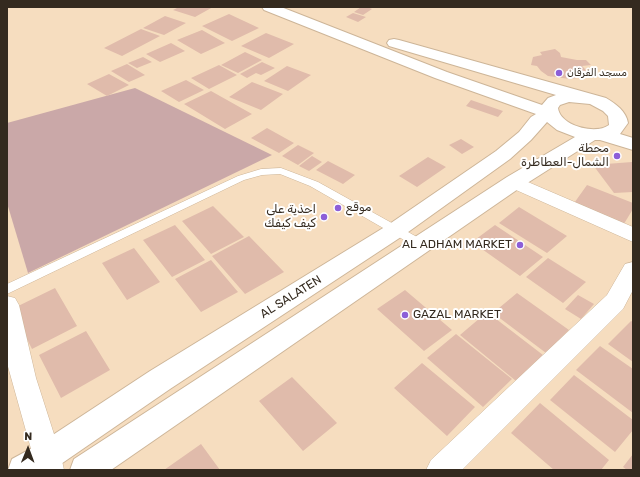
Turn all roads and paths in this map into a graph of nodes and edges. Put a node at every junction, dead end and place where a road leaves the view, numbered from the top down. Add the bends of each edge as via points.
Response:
1 (269, 7) edge
2 (294, 7) edge
3 (579, 97) junction
4 (549, 113) junction
5 (597, 135) junction
6 (633, 144) edge
7 (514, 182) junction
8 (396, 230) junction
9 (633, 235) edge
10 (422, 245) junction
11 (633, 270) edge
12 (7, 289) edge
13 (7, 305) edge
14 (48, 463) edge
15 (23, 470) edge
16 (85, 470) edge
17 (441, 470) edge

1 - 4 main road via 441,75
2 - 3 main road via 375,38
3 - 4 main road, AL SALATEN via 559,99 549,108
3 - 5 main road via 602,103 618,115 621,122 619,128
4 - 5 main road via 559,125 580,134
4 - 8 main road, AL SALATEN via 537,121 525,136 503,155
5 - 6 main road
5 - 7 main road
7 - 9 street
7 - 10 main road
8 - 10 lane
8 - 12 lane via 314,184 281,172 262,172 241,178
8 - 14 main road, AL SALATEN via 160,380
10 - 16 main road
11 - 17 street via 615,302
13 - 14 street via 23,378
14 - 15 main road, AL SALATEN

